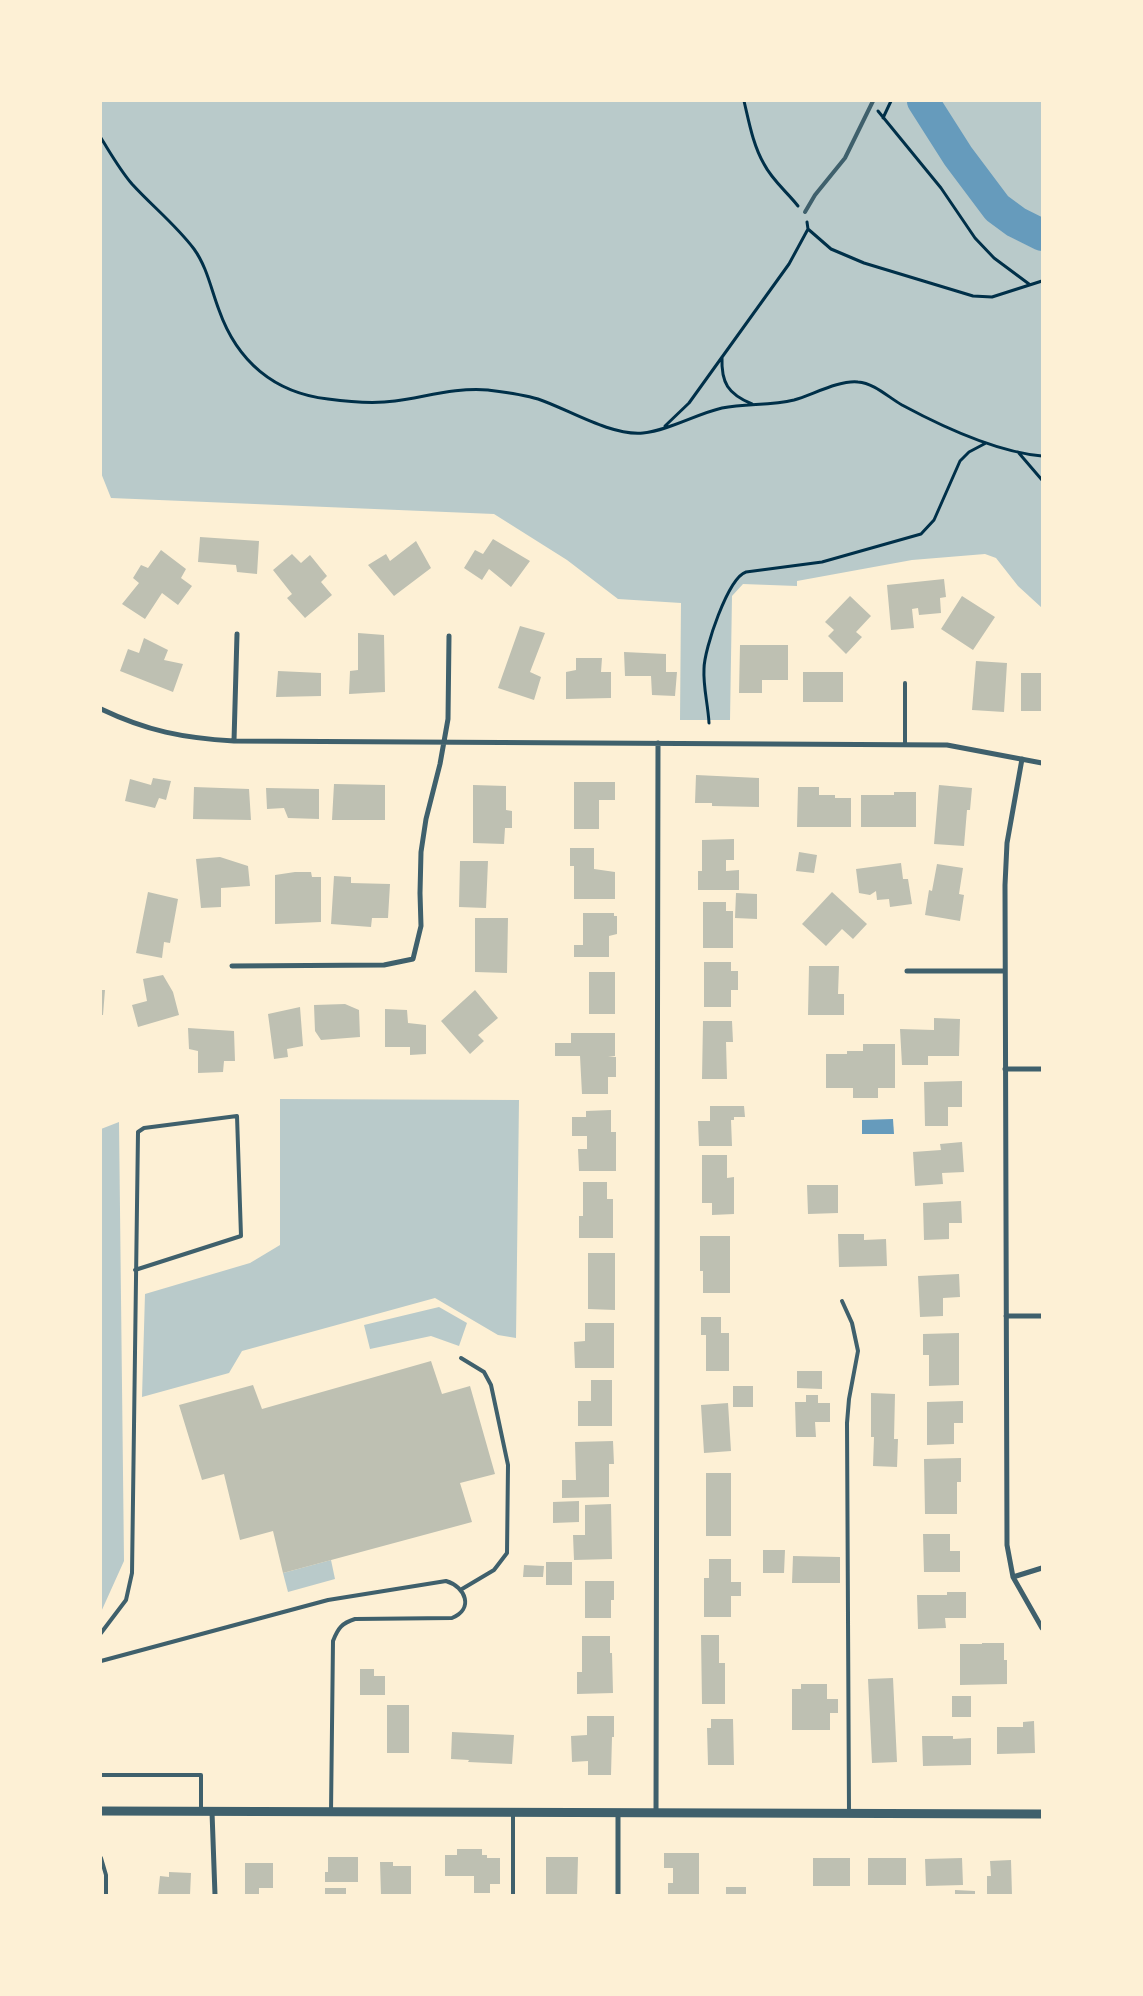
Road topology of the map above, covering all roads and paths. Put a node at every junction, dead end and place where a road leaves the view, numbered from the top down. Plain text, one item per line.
1 (744, 101) edge
2 (891, 101) edge
3 (873, 103) edge
4 (883, 118) junction
5 (101, 138) edge
6 (805, 212) junction
7 (808, 229) junction
8 (1042, 281) edge
9 (1030, 284) junction
10 (722, 356) junction
11 (754, 405) junction
12 (663, 428) junction
13 (987, 443) junction
14 (1018, 452) junction
15 (1042, 456) edge
16 (1042, 480) edge
17 (236, 634) dead end
18 (449, 636) dead end
19 (905, 683) dead end
20 (101, 709) edge
21 (709, 722) dead end
22 (234, 741) junction
23 (443, 742) junction
24 (658, 743) junction
25 (905, 744) junction
26 (1022, 759) junction
27 (1042, 763) edge
28 (232, 966) dead end
29 (907, 971) dead end
30 (1005, 971) junction
31 (1005, 1069) junction
32 (1042, 1069) edge
33 (135, 1270) junction
34 (842, 1301) dead end
35 (1006, 1316) junction
36 (1042, 1316) edge
37 (461, 1358) dead end
38 (1042, 1568) edge
39 (1013, 1577) junction
40 (462, 1590) junction
41 (1042, 1628) edge
42 (101, 1633) edge
43 (101, 1660) edge
44 (101, 1775) edge
45 (101, 1811) edge
46 (201, 1812) junction
47 (212, 1812) junction
48 (330, 1812) junction
49 (514, 1812) junction
50 (618, 1812) junction
51 (656, 1812) junction
52 (849, 1813) junction
53 (1042, 1814) edge
54 (101, 1858) edge
55 (106, 1895) edge
56 (216, 1895) edge
57 (513, 1895) edge
58 (618, 1895) edge

1 - 6 path
2 - 4 path
3 - 4 path
3 - 6 lane
4 - 9 path
5 - 12 path
6 - 7 path
7 - 9 path
7 - 10 path
8 - 9 path
10 - 11 path
10 - 12 path
11 - 12 path
11 - 13 path
13 - 14 path
13 - 21 path
14 - 15 path
14 - 16 path
17 - 22 street
18 - 23 street
19 - 25 lane
20 - 22 street
22 - 23 street
23 - 24 street
23 - 28 street
24 - 25 street
24 - 51 street
25 - 26 street
26 - 27 street
26 - 30 street
29 - 30 street
30 - 31 street
31 - 32 street
31 - 35 street
33 - 33 lane
33 - 42 lane
34 - 52 lane
35 - 36 street
35 - 39 street
37 - 40 lane
38 - 39 street
39 - 41 street
40 - 43 lane
40 - 48 lane
44 - 46 lane
45 - 46 street
46 - 47 street
47 - 48 street
47 - 56 street
48 - 49 street
49 - 50 street
49 - 57 lane
50 - 51 street
50 - 58 street
51 - 52 street
52 - 53 street
54 - 55 lane

